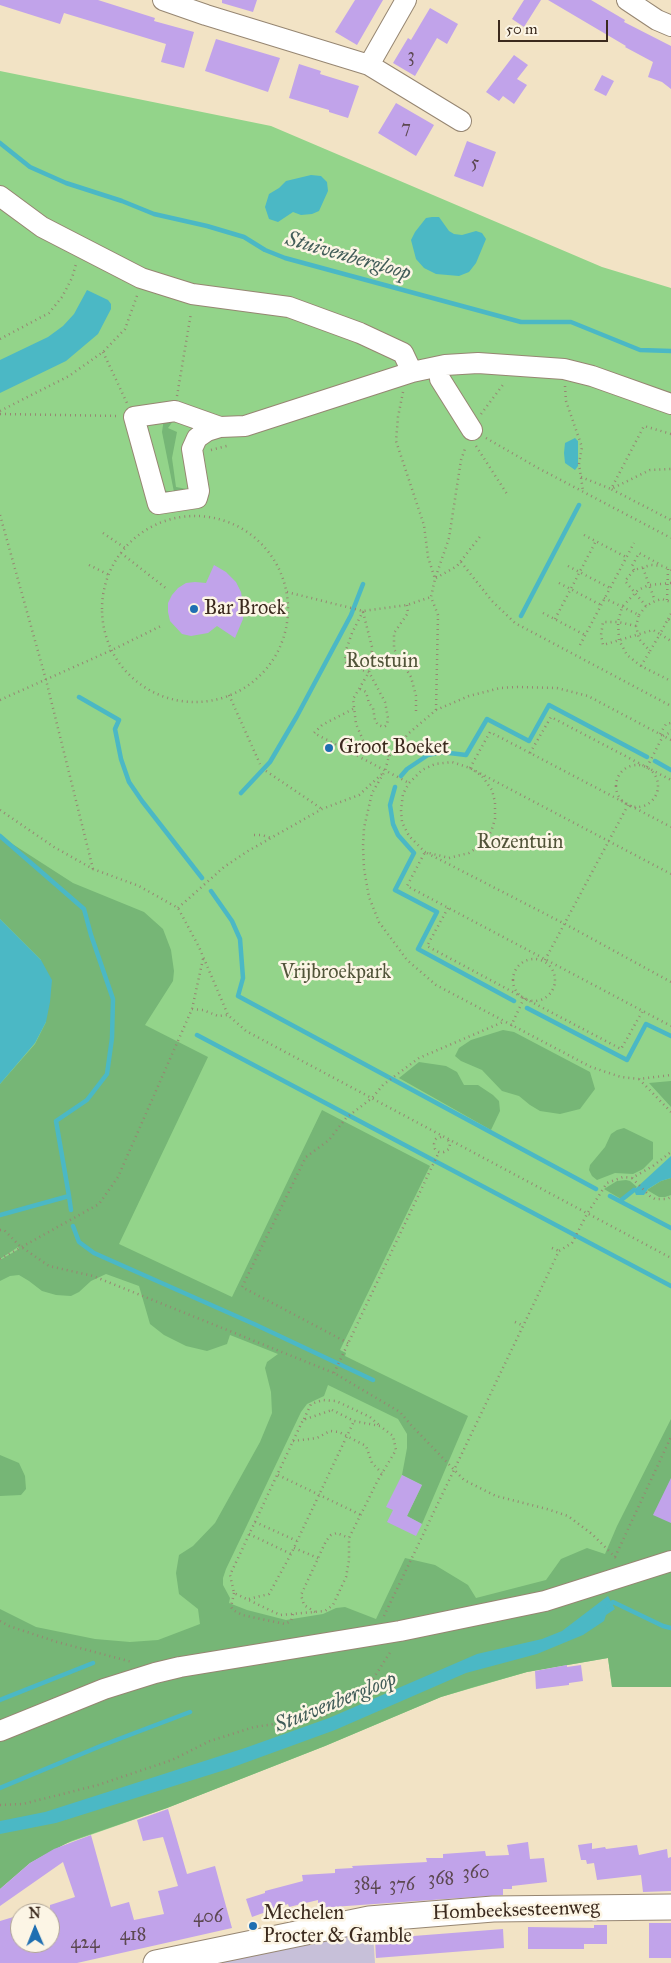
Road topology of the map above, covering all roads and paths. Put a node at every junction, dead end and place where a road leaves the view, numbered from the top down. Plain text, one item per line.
1 (163, 0) edge
2 (406, 0) edge
3 (627, 0) edge
4 (208, 7) edge
5 (671, 26) edge
6 (369, 65) junction
7 (461, 121) dead end
8 (0, 196) edge
9 (83, 249) junction
10 (141, 278) junction
11 (191, 314) dead end
12 (0, 339) edge
13 (103, 352) junction
14 (405, 375) junction
15 (509, 377) dead end
16 (440, 378) dead end
17 (565, 385) dead end
18 (671, 404) edge
19 (174, 411) junction
20 (0, 412) edge
21 (134, 417) junction
22 (220, 427) junction
23 (471, 433) junction
24 (671, 434) edge
25 (671, 469) edge
26 (581, 477) junction
27 (611, 489) junction
28 (583, 491) junction
29 (507, 494) dead end
30 (0, 515) edge
31 (671, 520) edge
32 (103, 534) dead end
33 (482, 534) dead end
34 (584, 535) dead end
35 (671, 538) edge
36 (596, 542) junction
37 (634, 542) dead end
38 (125, 548) junction
39 (121, 553) junction
40 (626, 557) junction
41 (460, 562) junction
42 (89, 566) dead end
43 (568, 566) dead end
44 (662, 566) junction
45 (643, 568) junction
46 (634, 570) junction
47 (669, 570) edge
48 (580, 572) junction
49 (109, 575) junction
50 (435, 579) junction
51 (559, 583) dead end
52 (669, 583) edge
53 (649, 585) junction
54 (610, 588) junction
55 (167, 589) dead end
56 (571, 589) junction
57 (288, 592) junction
58 (634, 593) junction
59 (431, 597) junction
60 (604, 598) junction
61 (667, 600) junction
62 (655, 601) junction
63 (671, 602) edge
64 (408, 605) junction
65 (601, 605) junction
66 (646, 606) junction
67 (622, 607) junction
68 (361, 610) junction
69 (543, 613) dead end
70 (671, 614) edge
71 (639, 615) junction
72 (555, 619) junction
73 (669, 620) edge
74 (618, 622) junction
75 (163, 625) dead end
76 (636, 626) junction
77 (660, 634) junction
78 (585, 635) junction
79 (638, 635) junction
80 (619, 640) junction
81 (671, 641) edge
82 (580, 645) dead end
83 (112, 650) junction
84 (650, 652) junction
85 (641, 666) junction
86 (369, 672) junction
87 (46, 680) junction
88 (671, 681) edge
89 (361, 688) junction
90 (229, 696) junction
91 (0, 700) edge
92 (671, 706) edge
93 (353, 710) junction
94 (436, 710) junction
95 (416, 713) dead end
96 (671, 723) edge
97 (671, 730) edge
98 (662, 735) junction
99 (671, 740) edge
100 (530, 753) junction
101 (389, 756) junction
102 (260, 764) dead end
103 (647, 767) junction
104 (470, 768) junction
105 (266, 771) dead end
106 (385, 771) junction
107 (671, 780) edge
108 (409, 783) junction
109 (628, 805) junction
110 (322, 809) junction
111 (0, 810) edge
112 (671, 827) edge
113 (254, 835) dead end
114 (271, 838) junction
115 (608, 841) junction
116 (426, 852) junction
117 (92, 869) junction
118 (671, 874) edge
119 (178, 908) junction
120 (448, 908) junction
121 (565, 924) junction
122 (203, 958) junction
123 (544, 960) junction
124 (671, 982) edge
125 (524, 998) junction
126 (192, 1009) junction
127 (642, 1012) junction
128 (228, 1015) junction
129 (503, 1022) junction
130 (510, 1026) junction
131 (671, 1026) edge
132 (671, 1074) edge
133 (639, 1079) junction
134 (372, 1098) junction
135 (671, 1112) edge
136 (443, 1136) junction
137 (448, 1139) junction
138 (439, 1152) junction
139 (671, 1152) edge
140 (632, 1178) junction
141 (671, 1197) edge
142 (587, 1214) junction
143 (0, 1230) edge
144 (20, 1246) junction
145 (552, 1248) dead end
146 (560, 1251) junction
147 (671, 1258) edge
148 (0, 1259) edge
149 (515, 1322) dead end
150 (524, 1326) junction
151 (348, 1342) junction
152 (334, 1373) junction
153 (303, 1420) junction
154 (354, 1421) junction
155 (380, 1426) junction
156 (347, 1436) junction
157 (671, 1437) edge
158 (293, 1441) junction
159 (454, 1471) junction
160 (382, 1473) junction
161 (278, 1475) junction
162 (319, 1494) junction
163 (361, 1515) junction
164 (256, 1522) junction
165 (249, 1534) junction
166 (349, 1538) junction
167 (297, 1541) junction
168 (294, 1548) junction
169 (291, 1554) junction
170 (615, 1557) junction
171 (318, 1558) junction
172 (671, 1561) edge
173 (630, 1574) junction
174 (234, 1593) junction
175 (248, 1599) junction
176 (315, 1612) junction
177 (293, 1614) junction
178 (0, 1621) edge
179 (382, 1621) dead end
180 (395, 1643) dead end
181 (138, 1664) dead end
182 (0, 1731) edge
183 (0, 1805) edge
184 (671, 1907) edge
185 (156, 1963) edge

1 - 4 street
2 - 6 street
3 - 5 street
4 - 6 street
6 - 7 street
8 - 9 street
9 - 10 street
9 - 12 path
10 - 13 path
10 - 14 street
11 - 19 path
13 - 20 path
13 - 21 path
14 - 18 street
14 - 22 street
14 - 50 path
15 - 23 path
16 - 23 street
17 - 26 path
19 - 21 street
19 - 22 street
20 - 21 path
21 - 22 street
23 - 28 path
23 - 29 path
23 - 50 path
24 - 27 path
25 - 27 path
26 - 27 path
26 - 28 path
27 - 31 path
28 - 35 path
30 - 87 path
32 - 38 path
33 - 41 path
34 - 36 path
36 - 40 path
36 - 48 path
37 - 40 path
38 - 39 path
38 - 57 path
39 - 49 path
39 - 55 path
40 - 54 path
41 - 50 path
41 - 92 path
42 - 49 path
43 - 48 path
44 - 45 path
44 - 46 path
44 - 47 path
45 - 46 path
45 - 53 path
46 - 58 path
47 - 52 path
48 - 54 path
48 - 56 path
49 - 83 path
50 - 59 path
51 - 56 path
52 - 53 path
52 - 61 path
53 - 58 path
53 - 62 path
54 - 60 path
56 - 65 path
56 - 72 path
57 - 68 path
57 - 90 path
58 - 66 path
58 - 67 path
59 - 64 path
59 - 94 path
60 - 65 path
60 - 67 path
61 - 62 path
61 - 63 path
62 - 66 path
64 - 68 path
64 - 95 path
65 - 78 path
66 - 71 path
67 - 71 path
67 - 74 path
68 - 86 path
68 - 86 path
69 - 72 path
70 - 73 path
71 - 76 path
72 - 78 path
73 - 77 path
74 - 76 path
74 - 80 path
74 - 80 path
75 - 83 path
76 - 79 path
77 - 79 path
77 - 81 path
77 - 84 path
78 - 82 path
79 - 80 path
79 - 84 path
80 - 85 path
83 - 87 path
83 - 90 path
84 - 85 path
85 - 88 path
86 - 89 path
86 - 89 path
87 - 91 path
87 - 117 path
89 - 93 path
90 - 102 path
93 - 101 path
93 - 106 path
94 - 98 path
94 - 101 path
96 - 98 path
97 - 98 path
98 - 99 path
98 - 103 path
100 - 103 path
100 - 104 path
100 - 109 path
101 - 106 path
103 - 107 path
103 - 109 path
103 - 109 path
104 - 108 path
104 - 115 path
104 - 116 path
105 - 110 path
106 - 108 path
106 - 110 path
106 - 129 path
108 - 116 path
109 - 112 path
109 - 115 path
110 - 114 path
111 - 117 path
113 - 114 path
114 - 119 path
115 - 118 path
115 - 121 path
116 - 120 path
116 - 121 path
117 - 119 path
119 - 122 path
120 - 123 path
120 - 125 path
121 - 123 path
121 - 124 path
122 - 126 path
122 - 128 path
123 - 125 path
123 - 125 path
123 - 127 path
125 - 127 path
125 - 130 path
126 - 128 path
126 - 144 path
127 - 131 path
128 - 134 path
129 - 130 path
129 - 134 path
130 - 133 path
132 - 133 path
133 - 135 path
134 - 136 path
134 - 151 path
136 - 137 path
136 - 138 path
137 - 138 path
137 - 142 path
138 - 151 path
139 - 140 path
140 - 141 path
140 - 142 path
142 - 146 path
142 - 147 path
143 - 144 path
144 - 148 path
144 - 152 path
145 - 146 path
146 - 150 path
149 - 150 path
150 - 159 path
151 - 152 path
152 - 159 path
153 - 154 path
153 - 155 path
153 - 158 path
154 - 155 path
154 - 156 path
155 - 160 path
156 - 158 path
156 - 160 path
156 - 162 path
157 - 170 path
158 - 161 path
159 - 170 path
159 - 179 path
160 - 163 path
161 - 162 path
161 - 164 path
162 - 163 path
162 - 167 path
163 - 166 path
164 - 165 path
164 - 167 path
165 - 169 path
165 - 174 path
166 - 171 path
166 - 176 path
167 - 168 path
168 - 169 path
168 - 171 path
169 - 175 path
170 - 173 path
171 - 176 path
172 - 173 street
173 - 182 street
174 - 175 path
174 - 177 path
175 - 177 path
176 - 177 path
178 - 181 path
180 - 183 path
184 - 185 main road, Hombeeksesteenweg

